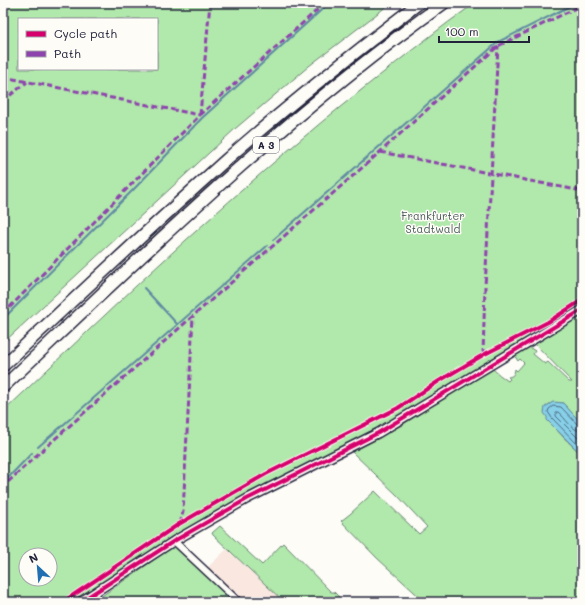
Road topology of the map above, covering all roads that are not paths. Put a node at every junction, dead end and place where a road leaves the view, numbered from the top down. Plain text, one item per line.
1 (420, 3) edge
2 (444, 3) edge
3 (582, 310) edge
4 (3, 366) edge
5 (3, 387) edge
6 (174, 541) junction
7 (80, 602) edge
8 (239, 602) edge

1 - 4 highway, A 3
2 - 5 highway, A 3
3 - 6 street
6 - 7 street
6 - 8 street

